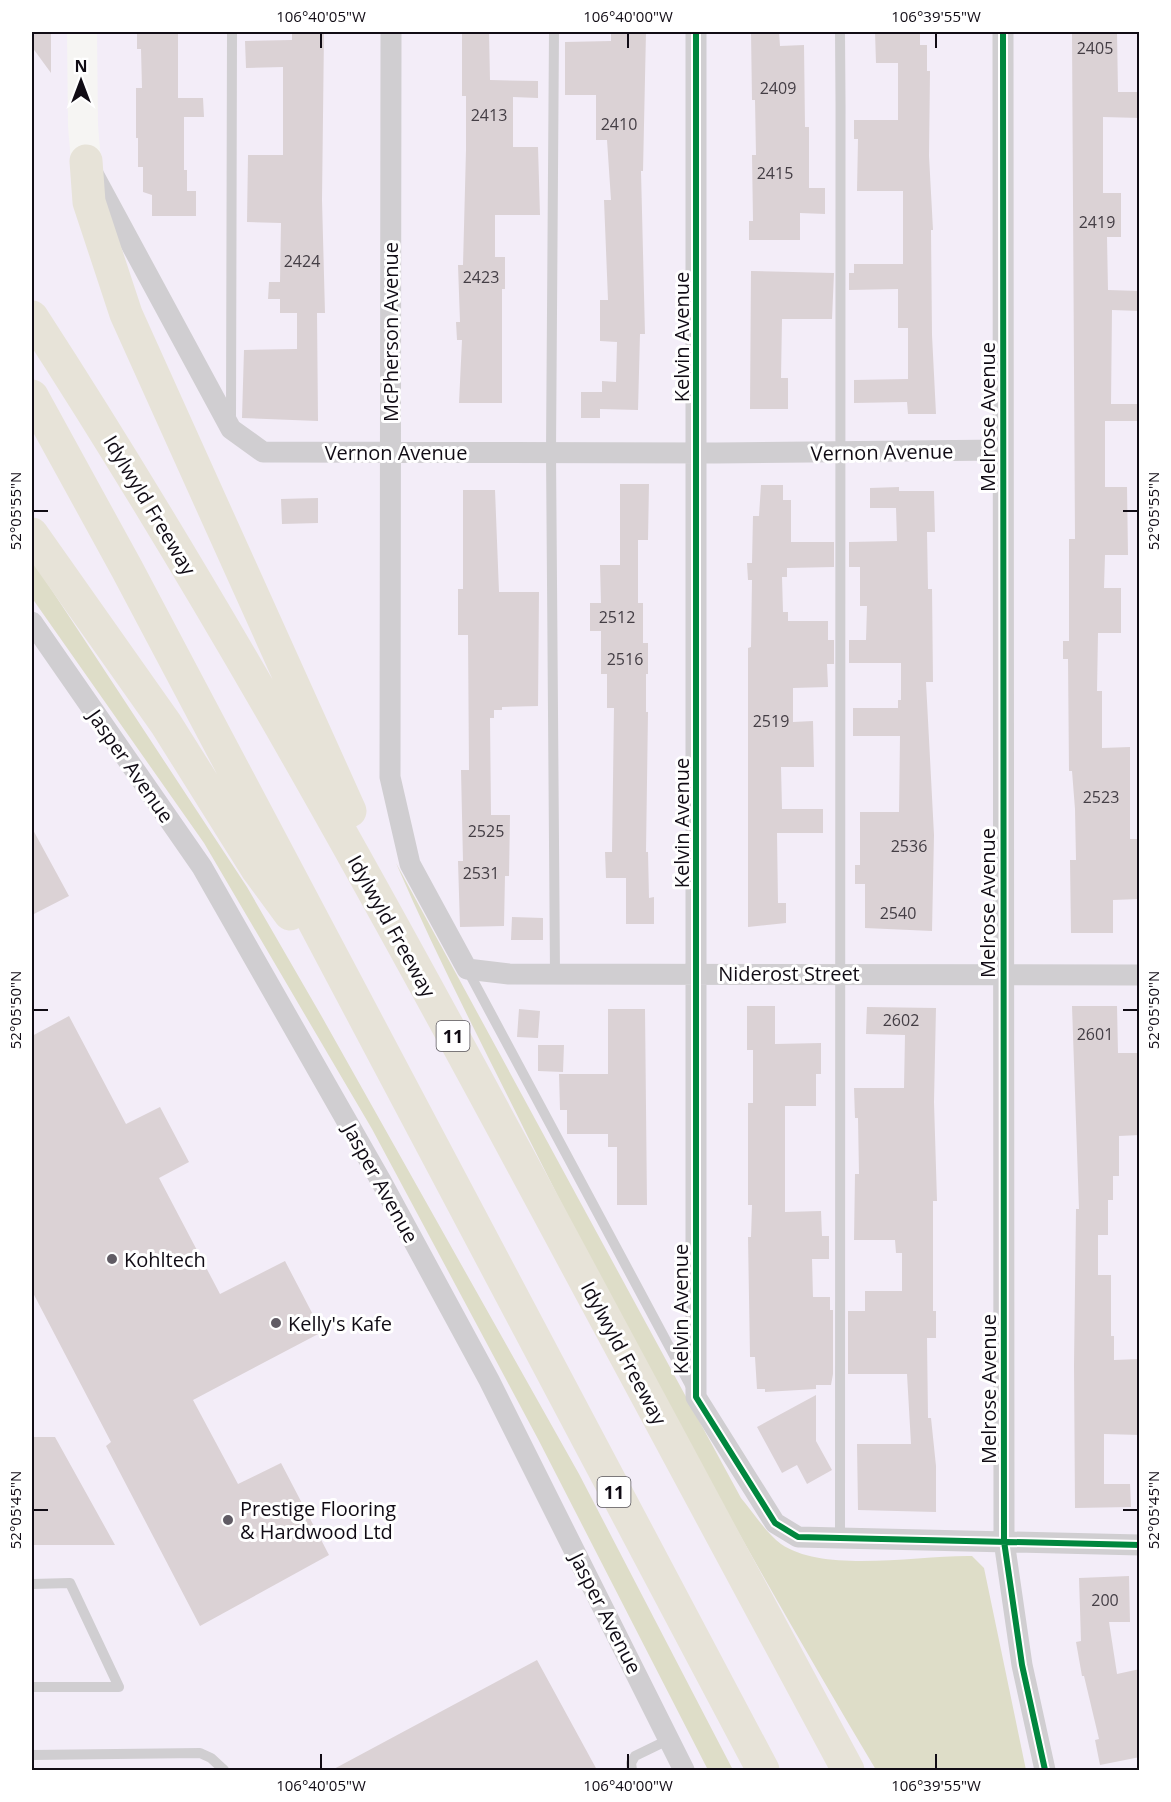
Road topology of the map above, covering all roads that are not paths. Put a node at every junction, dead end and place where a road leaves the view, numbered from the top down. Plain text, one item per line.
1 (82, 32) edge
2 (232, 32) edge
3 (391, 32) edge
4 (554, 32) edge
5 (696, 32) edge
6 (840, 32) edge
7 (1003, 32) edge
8 (86, 161) junction
9 (32, 317) edge
10 (32, 396) edge
11 (231, 429) junction
12 (1003, 450) junction
13 (390, 451) junction
14 (551, 452) junction
15 (697, 453) junction
16 (843, 453) junction
17 (32, 534) edge
18 (32, 622) edge
19 (412, 959) junction
20 (467, 969) junction
21 (555, 973) junction
22 (697, 973) junction
23 (840, 973) junction
24 (1004, 974) junction
25 (1140, 975) edge
26 (353, 999) junction
27 (696, 1397) junction
28 (840, 1539) junction
29 (1004, 1541) junction
30 (1140, 1545) edge
31 (32, 1584) edge
32 (32, 1687) edge
33 (668, 1740) junction
34 (32, 1755) edge
35 (224, 1770) edge
36 (632, 1770) edge
37 (684, 1770) edge
38 (763, 1770) edge
39 (848, 1770) edge
40 (1045, 1770) edge

1 - 8 street, Vernon Avenue
2 - 11 lane
3 - 13 street, McPherson Avenue
4 - 14 lane
5 - 15 street, Kelvin Avenue
6 - 16 lane
7 - 12 street, Melrose Avenue
8 - 11 street, Vernon Avenue
8 - 19 highway
9 - 19 highway, Idylwyld Freeway / 11
10 - 26 highway, 11
11 - 13 street, Vernon Avenue
12 - 16 street, Vernon Avenue
12 - 24 street, Melrose Avenue
13 - 14 street, Vernon Avenue
13 - 20 street, McPherson Avenue
14 - 15 street, Vernon Avenue
14 - 21 lane
15 - 16 street, Vernon Avenue
15 - 22 street, Kelvin Avenue
16 - 23 lane
17 - 26 highway
18 - 33 street, Jasper Avenue
19 - 39 highway, Idylwyld Freeway / 11
20 - 21 street, Niderost Street
20 - 27 lane
21 - 22 street, Niderost Street
22 - 23 street, Niderost Street
22 - 27 street, Kelvin Avenue
23 - 24 street, Niderost Street
23 - 28 lane
24 - 25 street, Niderost Street
24 - 29 street, Melrose Avenue
26 - 38 highway, 11
27 - 28 street, Kelvin Avenue
28 - 29 street, Kelvin Avenue
29 - 30 street, Kelvin Avenue
29 - 40 street, Melrose Avenue
31 - 32 lane
33 - 36 lane
33 - 37 street, Jasper Avenue
34 - 35 lane

